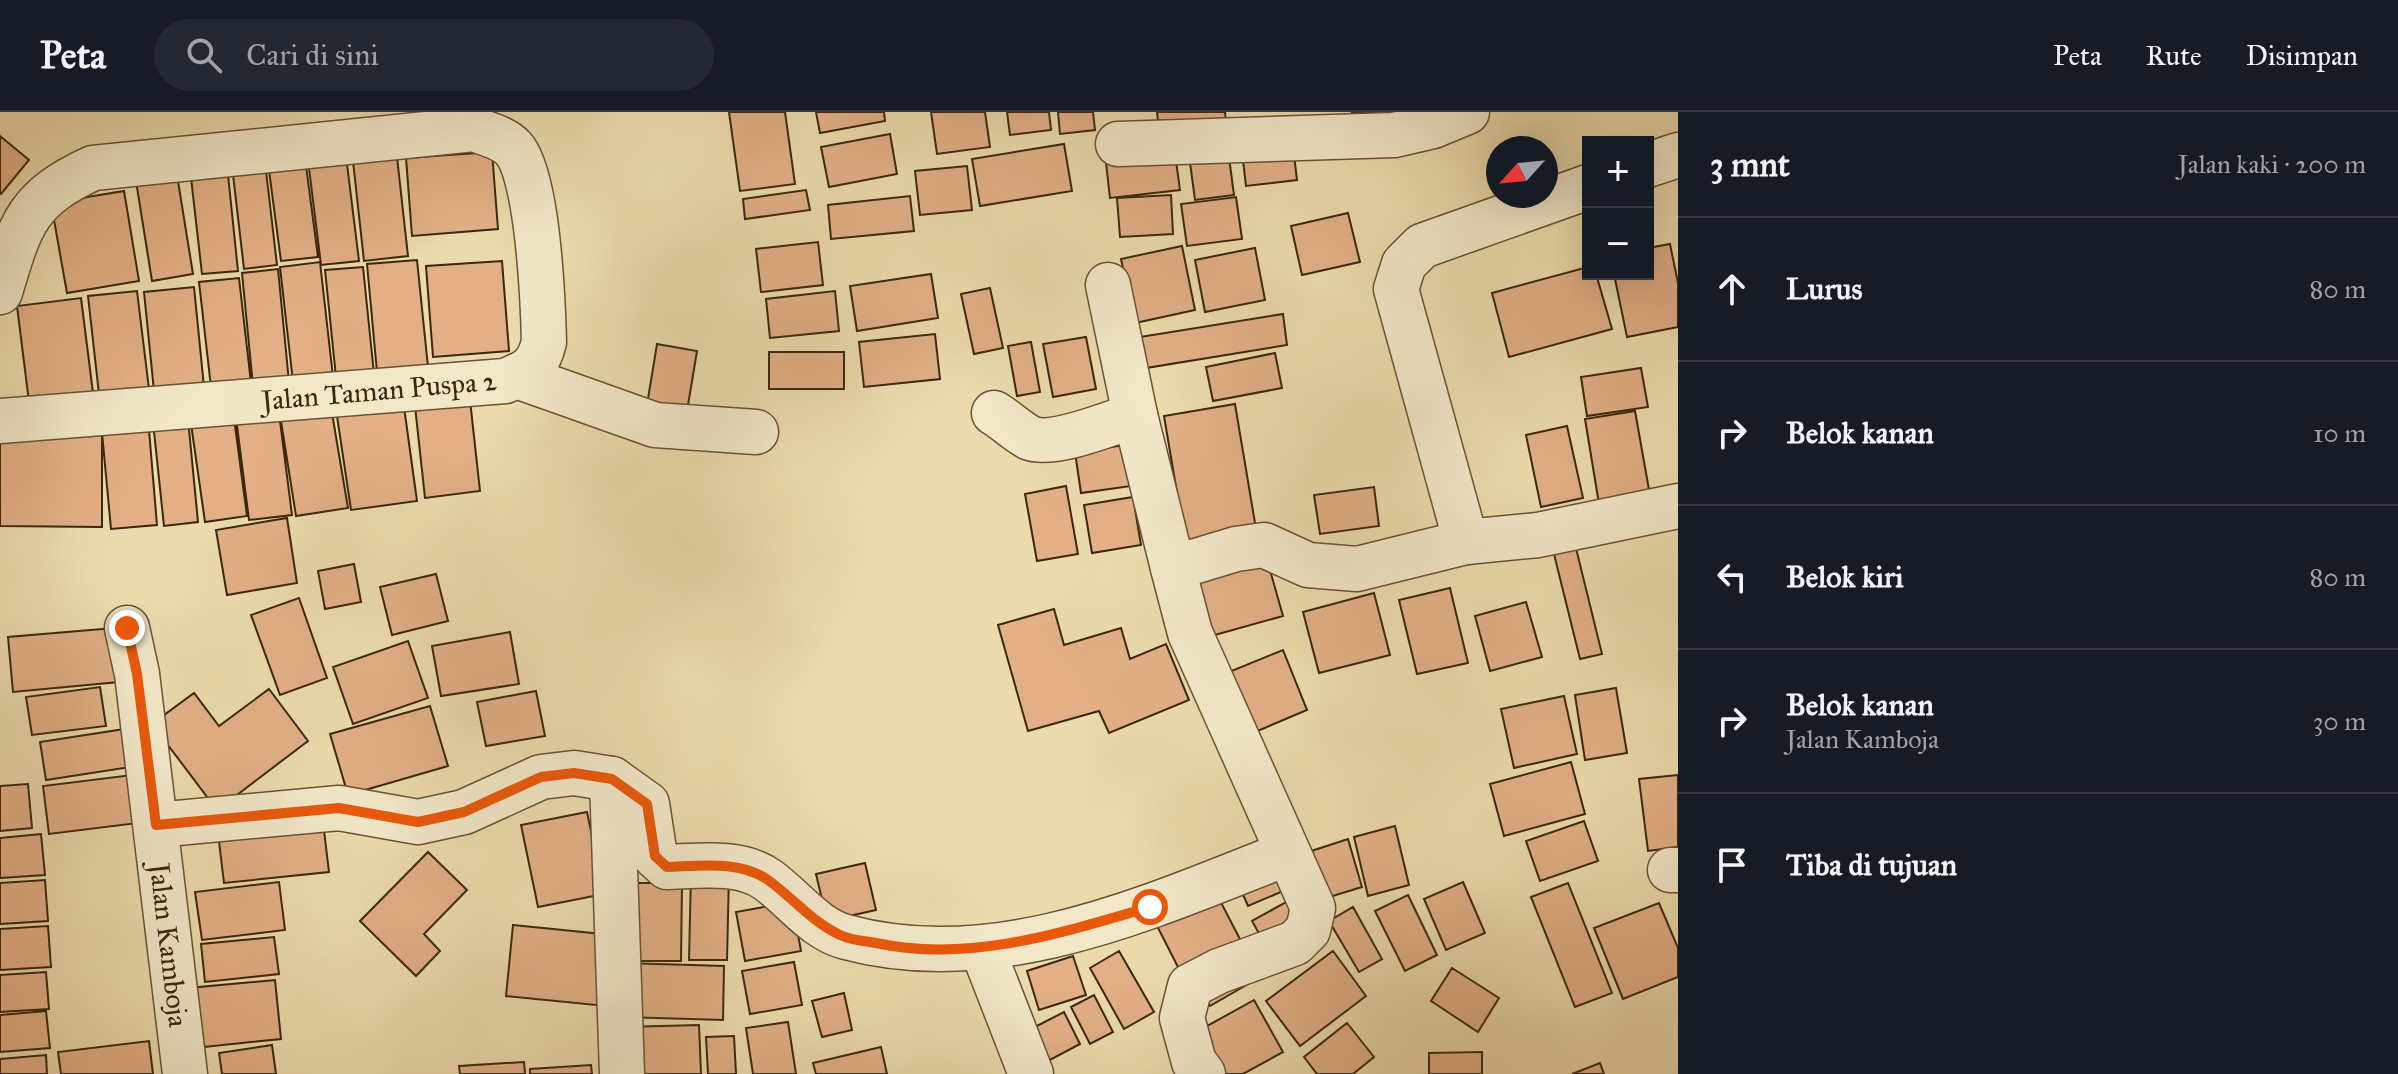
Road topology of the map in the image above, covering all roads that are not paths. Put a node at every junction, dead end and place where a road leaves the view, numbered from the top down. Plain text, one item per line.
1 (1467, 112) edge
2 (1118, 144) dead end
3 (1678, 155) edge
4 (1654, 163) edge
5 (1582, 189) edge
6 (1108, 285) dead end
7 (0, 292) edge
8 (517, 376) junction
9 (994, 413) dead end
10 (1135, 415) junction
11 (0, 421) edge
12 (756, 432) dead end
13 (1678, 506) edge
14 (1466, 542) junction
15 (1173, 568) junction
16 (127, 628) dead end
17 (612, 779) junction
18 (156, 825) junction
19 (1288, 853) junction
20 (982, 948) junction
21 (185, 1074) edge
22 (622, 1074) edge
23 (1031, 1074) edge
24 (1203, 1074) edge

1 - 2 street
3 - 4 street
5 - 14 street
6 - 10 street
7 - 8 street, Jalan Taman Puspa 2
8 - 11 street, Jalan Taman Puspa 2
8 - 12 street
9 - 10 street
10 - 15 street
13 - 14 street
14 - 15 street
15 - 19 street
16 - 18 street, Jalan Kamboja
17 - 18 street
17 - 20 street
17 - 22 street
18 - 21 street, Jalan Kamboja
19 - 20 street
19 - 24 street
20 - 23 street

